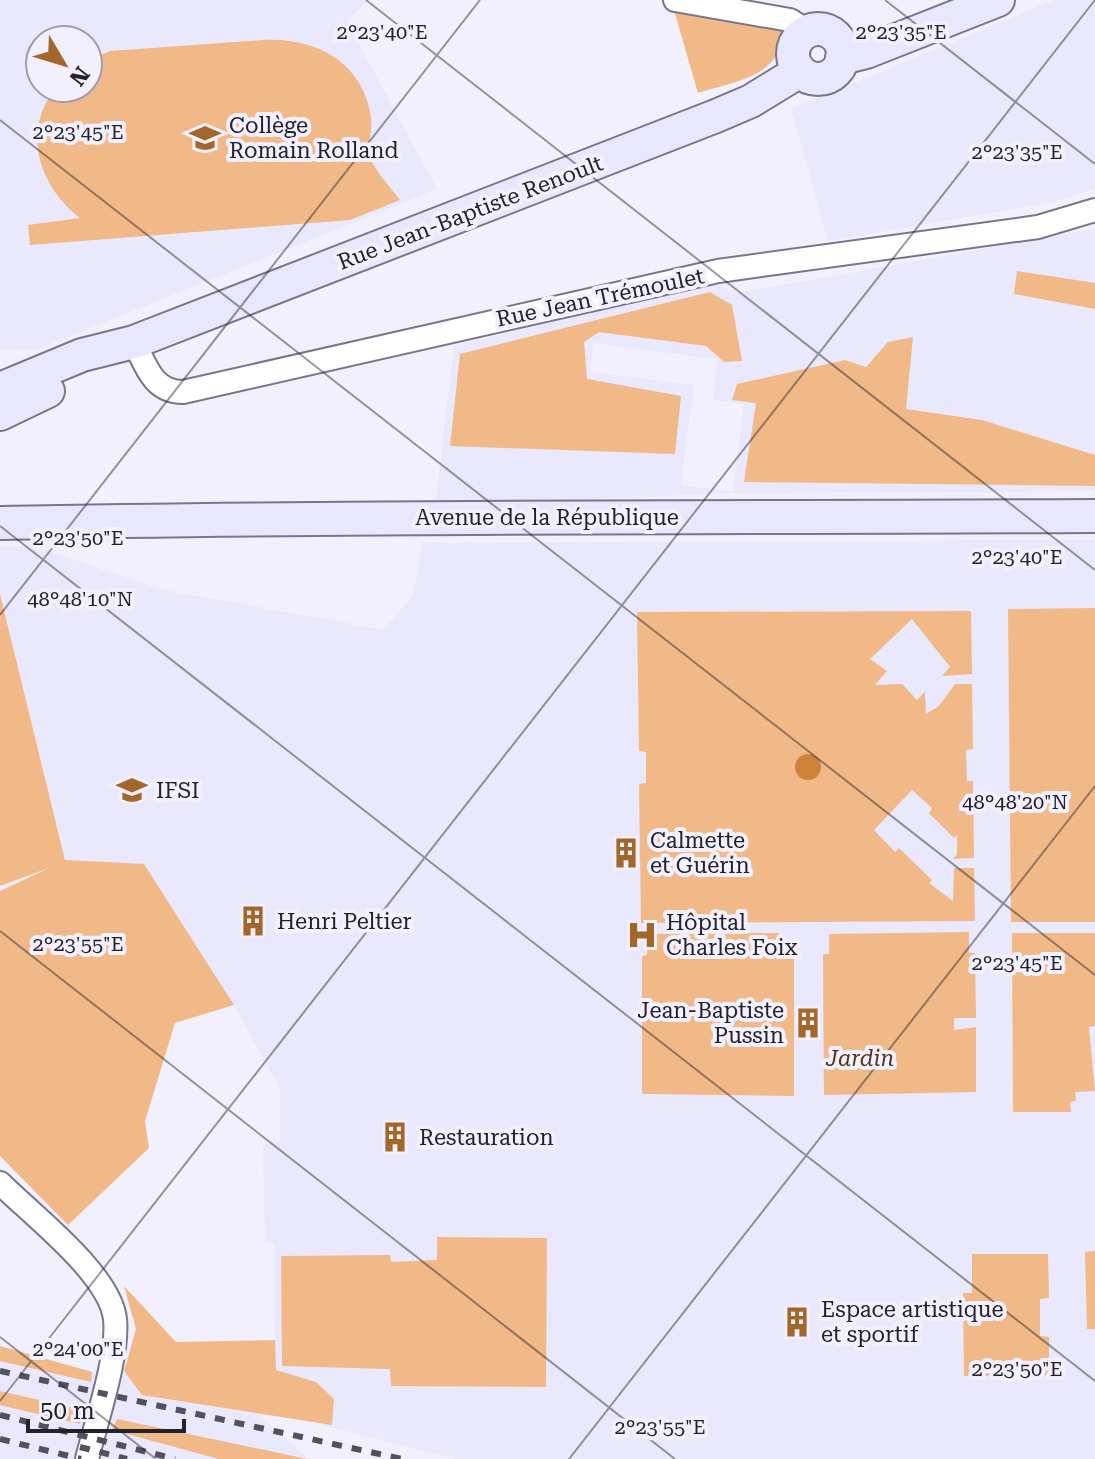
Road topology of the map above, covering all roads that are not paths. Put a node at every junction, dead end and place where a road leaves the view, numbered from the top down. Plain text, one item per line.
1 (675, 0) edge
2 (998, 0) edge
3 (807, 31) junction
4 (842, 58) junction
5 (800, 71) junction
6 (1095, 210) edge
7 (134, 342) junction
8 (0, 389) edge
9 (0, 414) edge
10 (1095, 516) edge
11 (0, 523) edge
12 (0, 1183) edge
13 (87, 1459) edge

1 - 3 street
2 - 4 main road
3 - 4 main road
3 - 5 main road
4 - 5 main road
5 - 7 main road, Rue Jean-Baptiste Renoult
6 - 7 street, Rue Jean Trémoulet
7 - 8 main road, Rue Jean-Baptiste Renoult
7 - 9 main road, Rue Jean-Baptiste Renoult
10 - 11 main road, Avenue de la République
12 - 13 street

